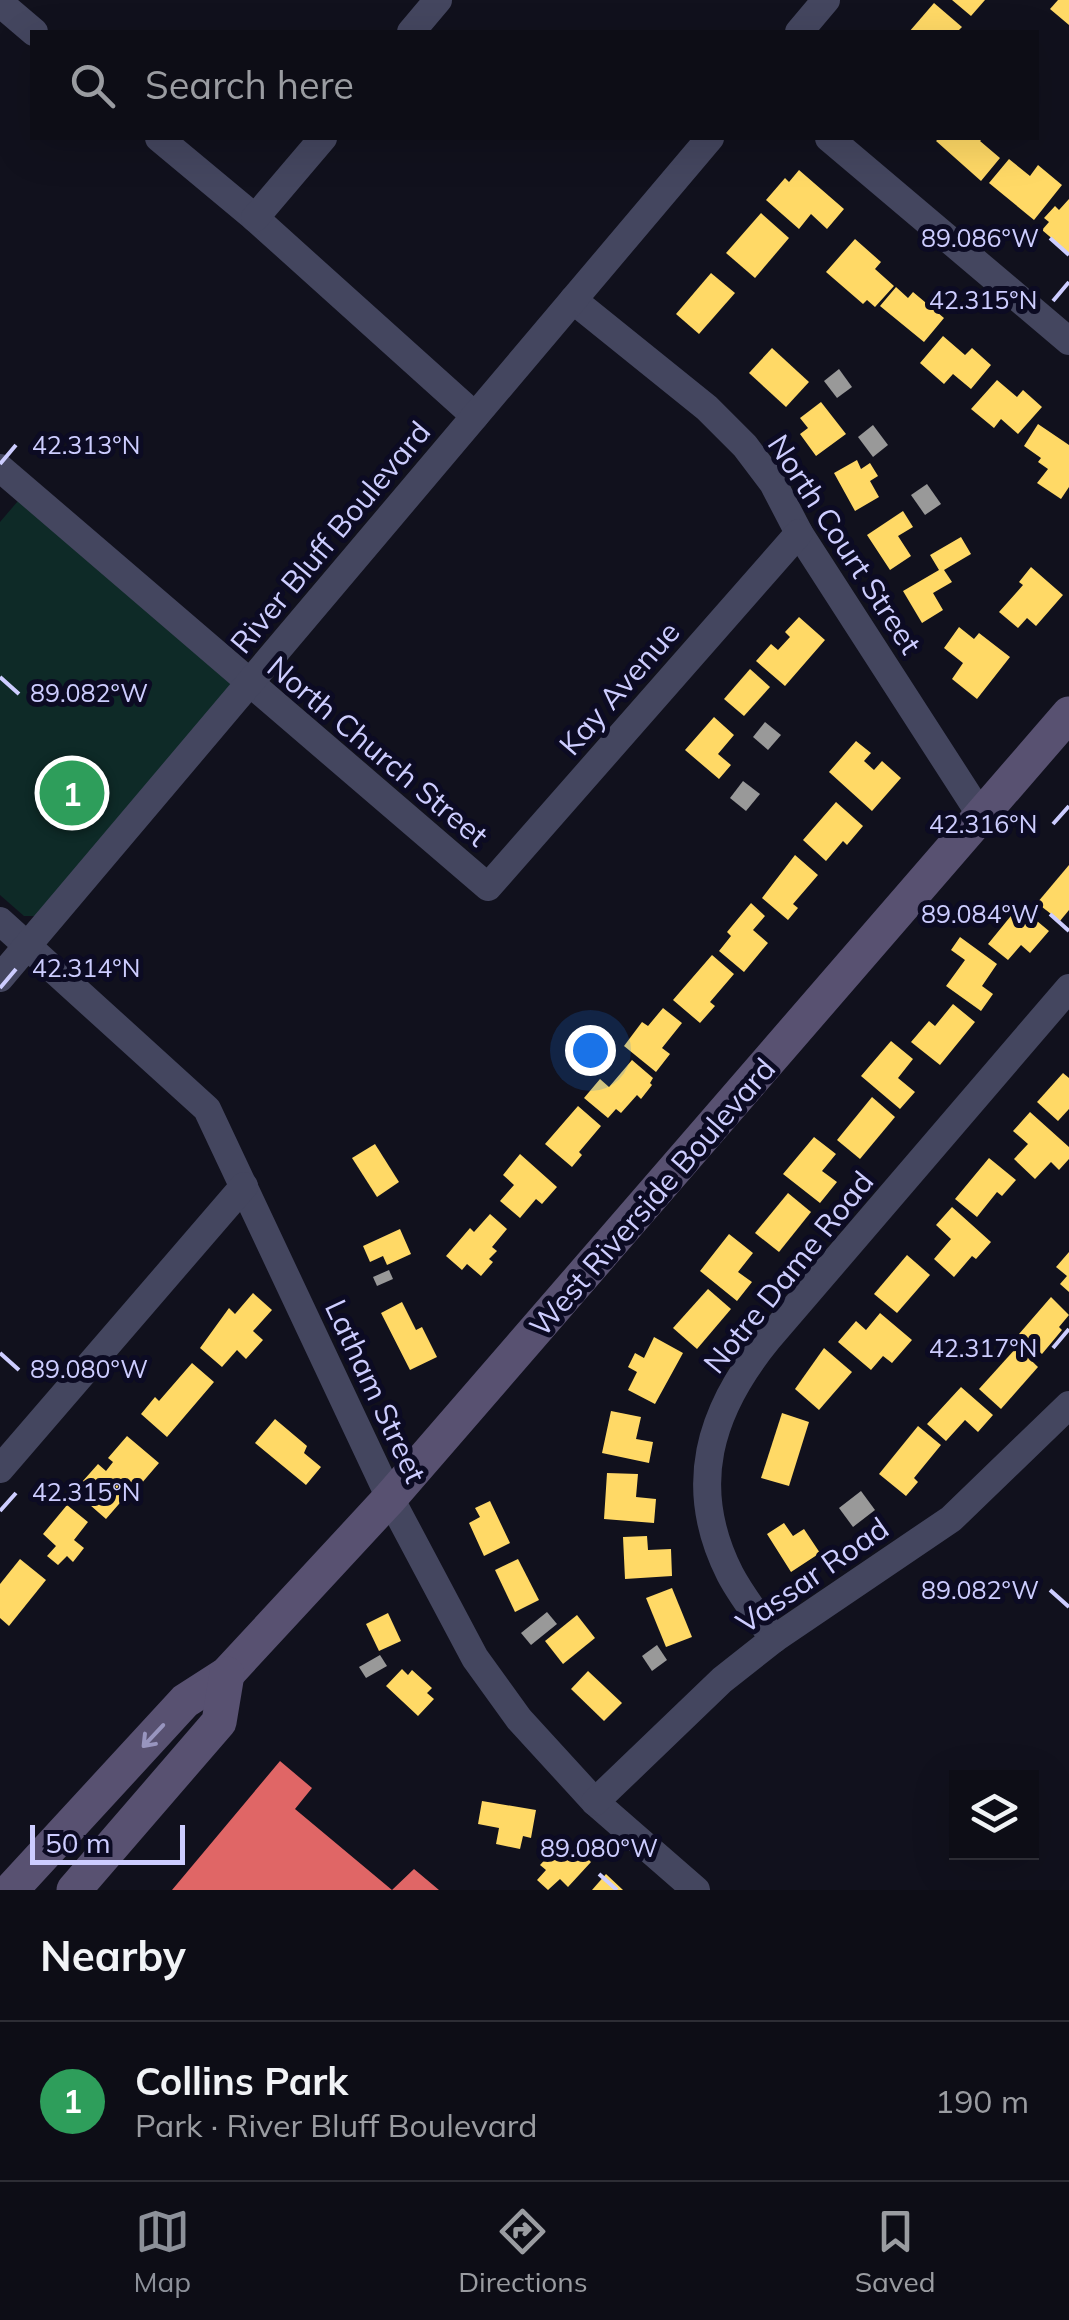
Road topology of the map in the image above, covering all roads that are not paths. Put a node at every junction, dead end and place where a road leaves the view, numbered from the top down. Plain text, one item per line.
1 (438, 0) edge
2 (826, 0) edge
3 (0, 4) edge
4 (32, 30) edge
5 (413, 30) edge
6 (800, 30) edge
7 (161, 140) edge
8 (320, 140) edge
9 (708, 140) edge
10 (831, 140) edge
11 (255, 218) junction
12 (573, 300) junction
13 (1069, 341) edge
14 (475, 416) junction
15 (0, 468) edge
16 (799, 533) junction
17 (249, 684) junction
18 (1069, 714) edge
19 (982, 817) junction
20 (488, 886) joint
21 (0, 921) edge
22 (28, 945) junction
23 (0, 978) edge
24 (1069, 988) edge
25 (244, 1186) junction
26 (1069, 1405) edge
27 (0, 1469) edge
28 (390, 1498) junction
29 (774, 1638) junction
30 (228, 1674) junction
31 (595, 1802) junction
32 (12, 1890) edge
33 (74, 1890) edge
34 (696, 1890) edge

1 - 5 street
2 - 6 street
3 - 4 street
7 - 11 street
8 - 11 street
9 - 12 street, River Bluff Boulevard
10 - 13 street
11 - 14 street
12 - 14 street, River Bluff Boulevard
12 - 16 street, North Court Street
14 - 17 street, River Bluff Boulevard
15 - 17 street, North Church Street
16 - 19 street, North Court Street
16 - 20 street, Kay Avenue
17 - 20 street, North Church Street
17 - 22 street, River Bluff Boulevard
18 - 19 main road, West Riverside Boulevard
19 - 28 main road, West Riverside Boulevard
21 - 22 street, Latham Street
22 - 23 street, River Bluff Boulevard
22 - 25 street, Latham Street
24 - 29 street, Notre Dame Road
25 - 27 street
25 - 28 street, Latham Street
26 - 29 street, Vassar Road
28 - 30 main road, West Riverside Boulevard
28 - 31 street, Latham Street
29 - 31 street, Vassar Road
30 -> 32 main road, West Riverside Boulevard
30 - 33 main road
31 - 34 street, Latham Street

